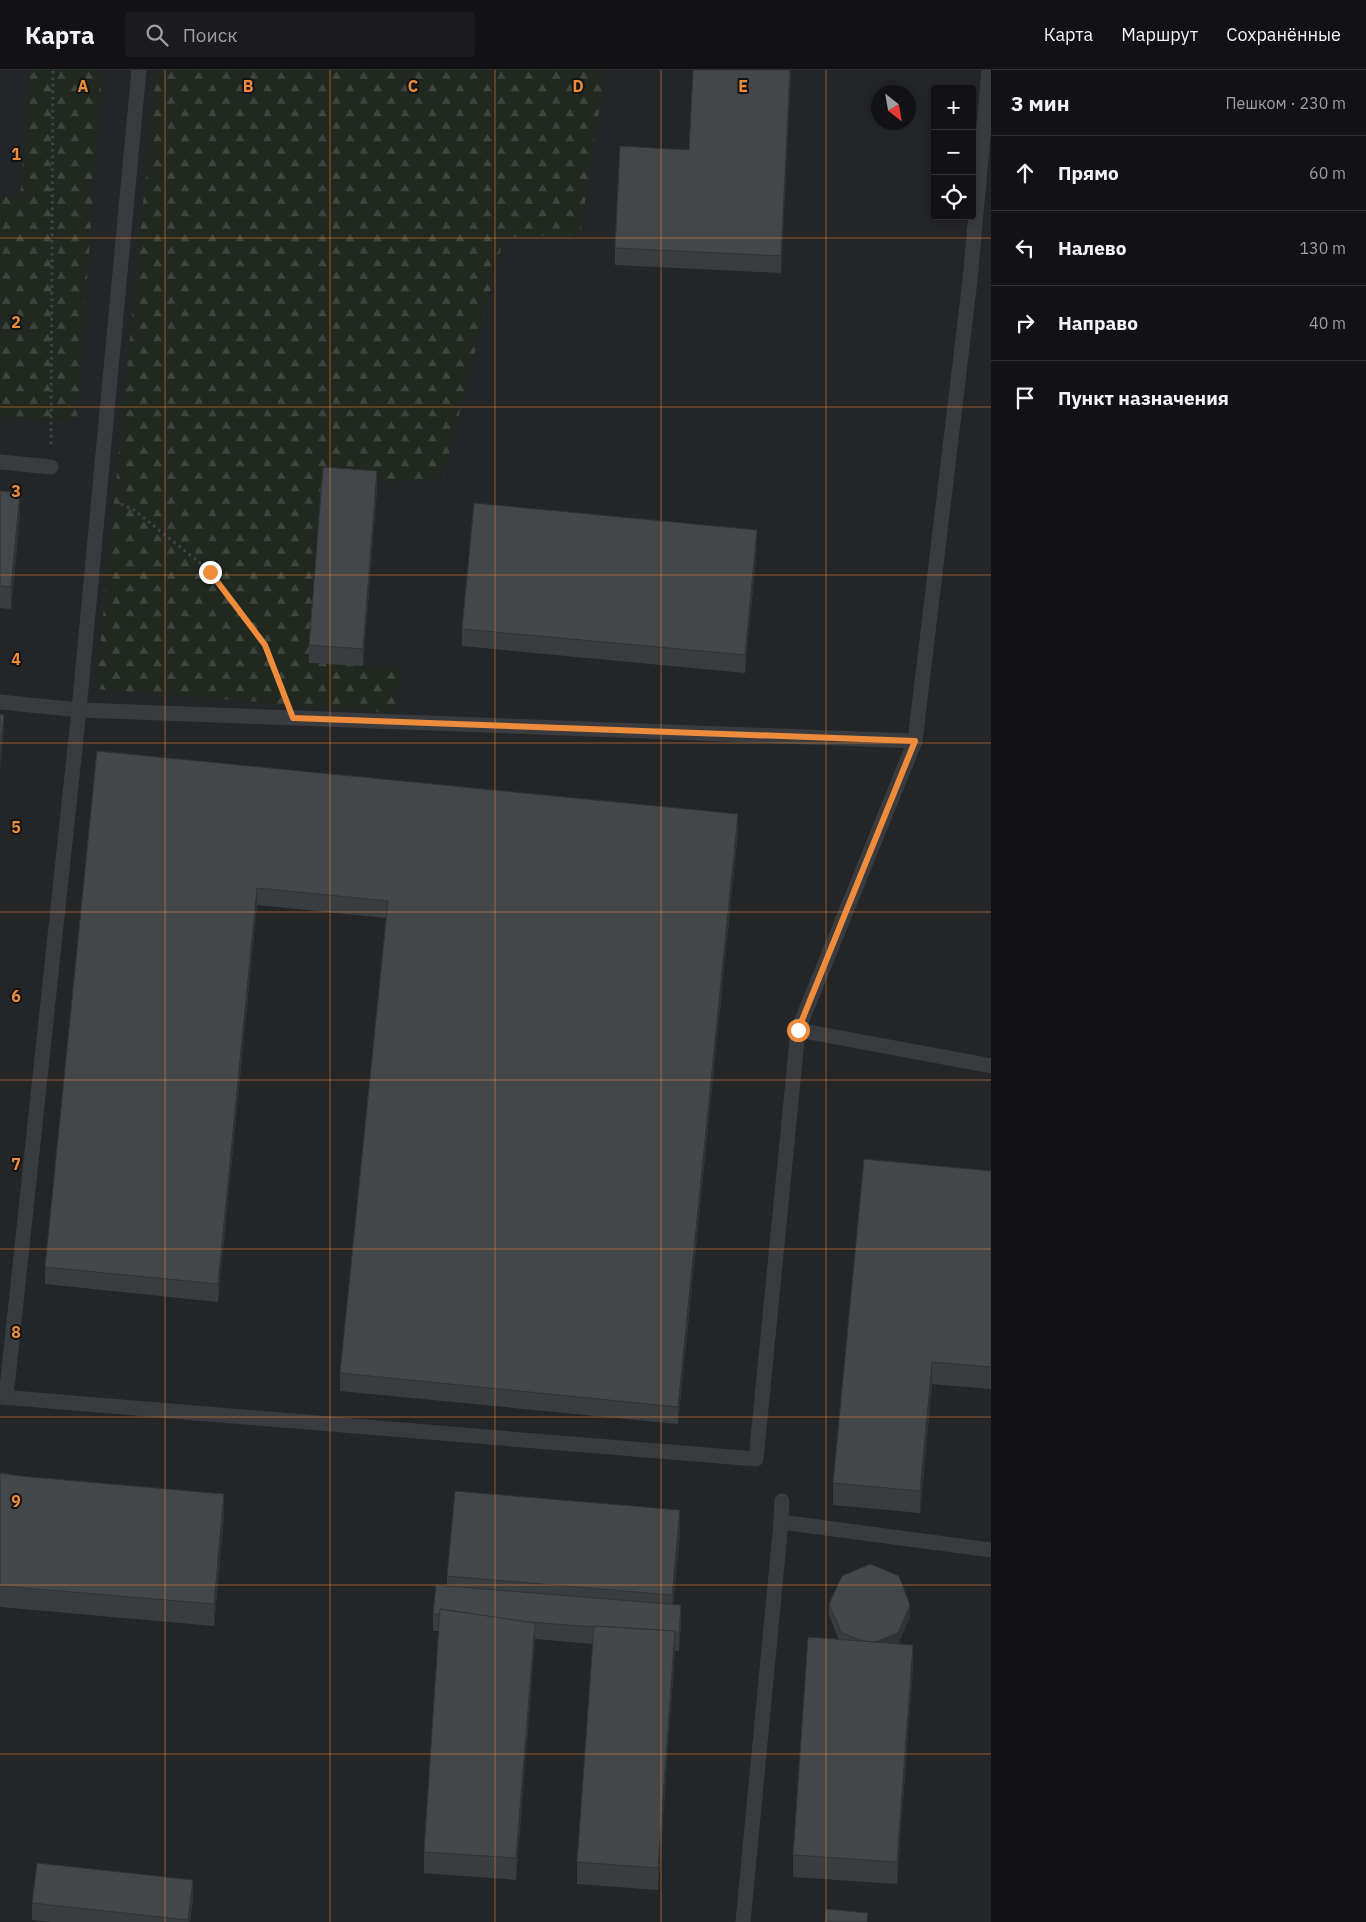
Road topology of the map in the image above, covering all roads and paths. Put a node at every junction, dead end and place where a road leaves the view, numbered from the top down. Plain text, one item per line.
1 (53, 70) edge
2 (139, 70) edge
3 (989, 70) edge
4 (0, 462) edge
5 (51, 467) joint
6 (99, 495) junction
7 (0, 702) edge
8 (79, 710) junction
9 (293, 718) junction
10 (915, 741) junction
11 (798, 1030) junction
12 (991, 1066) edge
13 (3, 1397) edge
14 (782, 1501) dead end
15 (782, 1522) junction
16 (991, 1550) edge
17 (743, 1922) edge

1 - 5 path
2 - 6 lane
3 - 10 lane
4 - 5 lane
6 - 8 lane
6 - 9 path
7 - 8 lane
8 - 9 lane
8 - 13 lane
9 - 10 lane
10 - 11 lane
11 - 12 lane
11 - 13 lane
14 - 15 lane
15 - 16 lane
15 - 17 lane

